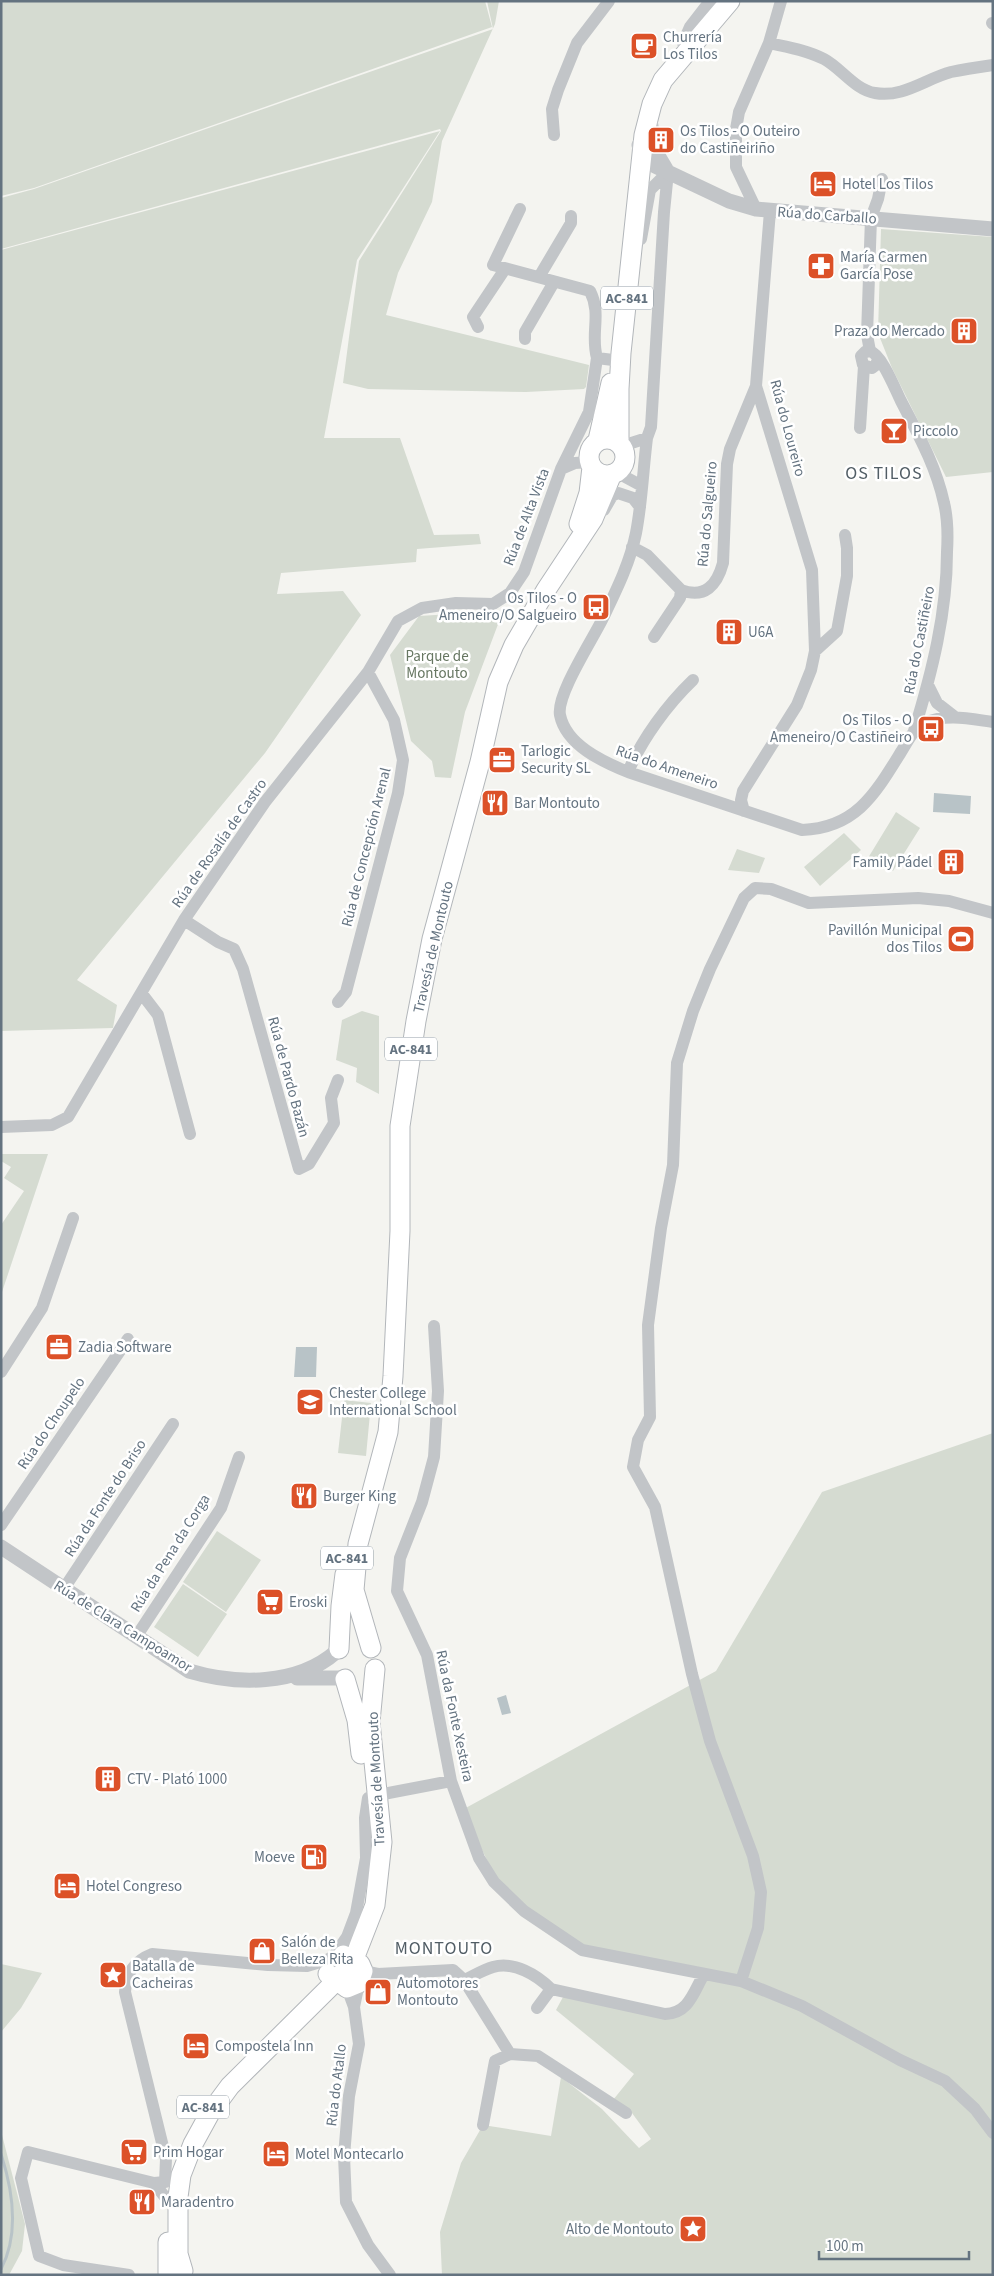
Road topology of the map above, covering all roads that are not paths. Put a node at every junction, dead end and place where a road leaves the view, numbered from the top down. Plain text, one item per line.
1 (609, 1) edge
2 (710, 1) edge
3 (718, 1) edge
4 (730, 1) edge
5 (781, 1) edge
6 (683, 43) junction
7 (769, 43) junction
8 (993, 65) edge
9 (658, 70) junction
10 (652, 104) junction
11 (554, 135) dead end
12 (642, 153) junction
13 (668, 172) junction
14 (882, 179) dead end
15 (520, 209) dead end
16 (763, 210) junction
17 (571, 216) dead end
18 (871, 218) junction
19 (993, 229) edge
20 (505, 269) junction
21 (539, 277) junction
22 (554, 282) junction
23 (625, 311) junction
24 (478, 327) dead end
25 (525, 339) dead end
26 (874, 355) junction
27 (605, 359) junction
28 (756, 386) junction
29 (585, 421) junction
30 (860, 428) dead end
31 (647, 438) junction
32 (594, 442) junction
33 (622, 447) junction
34 (570, 450) junction
35 (645, 457) junction
36 (590, 465) junction
37 (561, 469) junction
38 (614, 473) junction
39 (642, 486) junction
40 (640, 507) junction
41 (593, 519) junction
42 (845, 535) dead end
43 (632, 547) junction
44 (553, 580) junction
45 (681, 590) junction
46 (422, 608) joint
47 (654, 637) dead end
48 (816, 651) junction
49 (368, 672) junction
50 (693, 680) dead end
51 (928, 685) junction
52 (955, 717) junction
53 (993, 722) edge
54 (914, 730) junction
55 (628, 772) junction
56 (744, 811) junction
57 (993, 913) edge
58 (184, 920) junction
59 (142, 994) junction
60 (338, 1002) dead end
61 (338, 1080) dead end
62 (1, 1127) edge
63 (190, 1134) dead end
64 (73, 1218) dead end
65 (434, 1326) dead end
66 (128, 1339) dead end
67 (1, 1372) edge
68 (173, 1424) dead end
69 (239, 1457) dead end
70 (377, 1474) junction
71 (1, 1525) edge
72 (1, 1548) edge
73 (63, 1590) junction
74 (136, 1637) junction
75 (371, 1648) junction
76 (338, 1651) junction
77 (375, 1669) junction
78 (283, 1677) junction
79 (344, 1679) junction
80 (451, 1781) junction
81 (373, 1797) junction
82 (347, 1973) junction
83 (704, 1974) junction
84 (464, 1980) junction
85 (741, 1981) junction
86 (551, 1989) junction
87 (537, 2008) dead end
88 (510, 2054) junction
89 (626, 2114) dead end
90 (483, 2125) dead end
91 (993, 2133) edge
92 (154, 2183) junction
93 (165, 2197) dead end
94 (64, 2270) edge
95 (177, 2273) edge
96 (129, 2275) edge
97 (390, 2275) edge

1 - 11 street
2 - 6 street
3 - 6 main road, AC-841
4 - 10 main road, AC-841
5 - 7 street
6 - 9 main road, AC-841
7 - 8 street
7 - 16 street
9 - 12 street
9 - 27 main road, AC-841
10 - 12 main road, AC-841
10 - 13 street
12 - 13 street, Rúa do Carballo
12 - 23 main road, AC-841
13 - 16 street, Rúa do Carballo
13 - 23 street
13 - 31 street, Rúa do Ameneiro
14 - 18 street, Rúa do Castiñeiro
15 - 20 street
16 - 18 street, Rúa do Carballo
16 - 28 street, Rúa do Loureiro
17 - 21 street
18 - 19 street, Rúa do Carballo
18 - 26 street, Rúa do Castiñeiro
20 - 21 street, Rúa de Alta Vista
20 - 24 street
21 - 22 street, Rúa de Alta Vista
22 - 25 street
22 - 27 street, Rúa de Alta Vista
23 - 33 main road, AC-841
26 - 30 street
26 - 51 street, Rúa do Castiñeiro
27 - 29 street, Rúa de Alta Vista
27 - 32 main road, AC-841
28 - 45 street, Rúa do Salgueiro
28 - 48 street, Rúa do Loureiro
29 - 32 street
29 - 34 street, Rúa de Alta Vista
31 - 33 street
31 - 35 street, Rúa do Ameneiro
32 - 33 main road
32 - 34 street
32 - 36 main road, AC-841
33 - 35 street
33 - 38 main road, AC-841
34 - 37 street, Rúa de Alta Vista
35 - 39 street, Rúa do Ameneiro
36 - 37 street
36 - 38 main road
36 - 44 main road, Travesía de Montouto / AC-841
37 - 46 street, Rúa de Alta Vista
38 - 39 street
38 - 41 main road, Travesía de Montouto / AC-841
39 - 40 street, Rúa do Ameneiro
40 - 41 street
40 - 43 street, Rúa do Ameneiro
41 - 44 main road, Travesía de Montouto / AC-841
42 - 48 street
43 - 45 street
43 - 55 street, Rúa do Ameneiro
44 - 70 main road, Travesía de Montouto / AC-841
45 - 47 street
46 - 49 street, Rúa de Rosalía de Castro
48 - 56 street, Rúa do Loureiro
49 - 58 street, Rúa de Rosalía de Castro
49 - 60 street, Rúa de Concepción Arenal
50 - 55 street
51 - 52 street
51 - 54 street, Rúa do Castiñeiro
52 - 53 street
52 - 54 street
54 - 56 street, Rúa do Ameneiro
55 - 56 street, Rúa do Ameneiro
57 - 85 street
58 - 59 street, Rúa de Rosalía de Castro
58 - 61 street, Rúa de Pardo Bazán
59 - 62 street, Rúa de Rosalía de Castro
59 - 63 street
64 - 67 street
65 - 80 street, Rúa da Fonte Xesteira
66 - 71 street, Rúa do Choupelo
68 - 73 street, Rúa da Fonte do Briso
69 - 74 street, Rúa da Pena da Corga
70 - 75 main road, Travesía de Montouto / AC-841
70 - 76 main road, Travesía de Montouto / AC-841
72 - 73 street, Rúa de Clara Campoamor
73 - 74 street, Rúa de Clara Campoamor
74 - 78 street, Rúa de Clara Campoamor
75 - 76 main road
75 - 77 main road, Travesía de Montouto / AC-841
76 - 78 street
76 - 79 main road, Travesía de Montouto / AC-841
77 - 79 main road
77 - 81 main road, Travesía de Montouto / AC-841
78 - 79 street
79 - 81 main road, Travesía de Montouto / AC-841
80 - 81 street
80 - 83 street, Rúa da Fonte Xesteira
81 - 82 main road, Travesía de Montouto / AC-841
81 - 92 street
82 - 84 street
82 - 95 main road, Travesía de Montouto / AC-841
82 - 95 main road, Travesía de Montouto / AC-841
82 - 97 street, Rúa do Atallo
83 - 85 street, Rúa da Fonte Xesteira
83 - 86 street
84 - 86 street
84 - 88 street
85 - 91 street, Rúa da Fonte Xesteira
86 - 87 street
88 - 89 street
88 - 90 street
92 - 93 street
92 - 94 street
94 - 96 street

